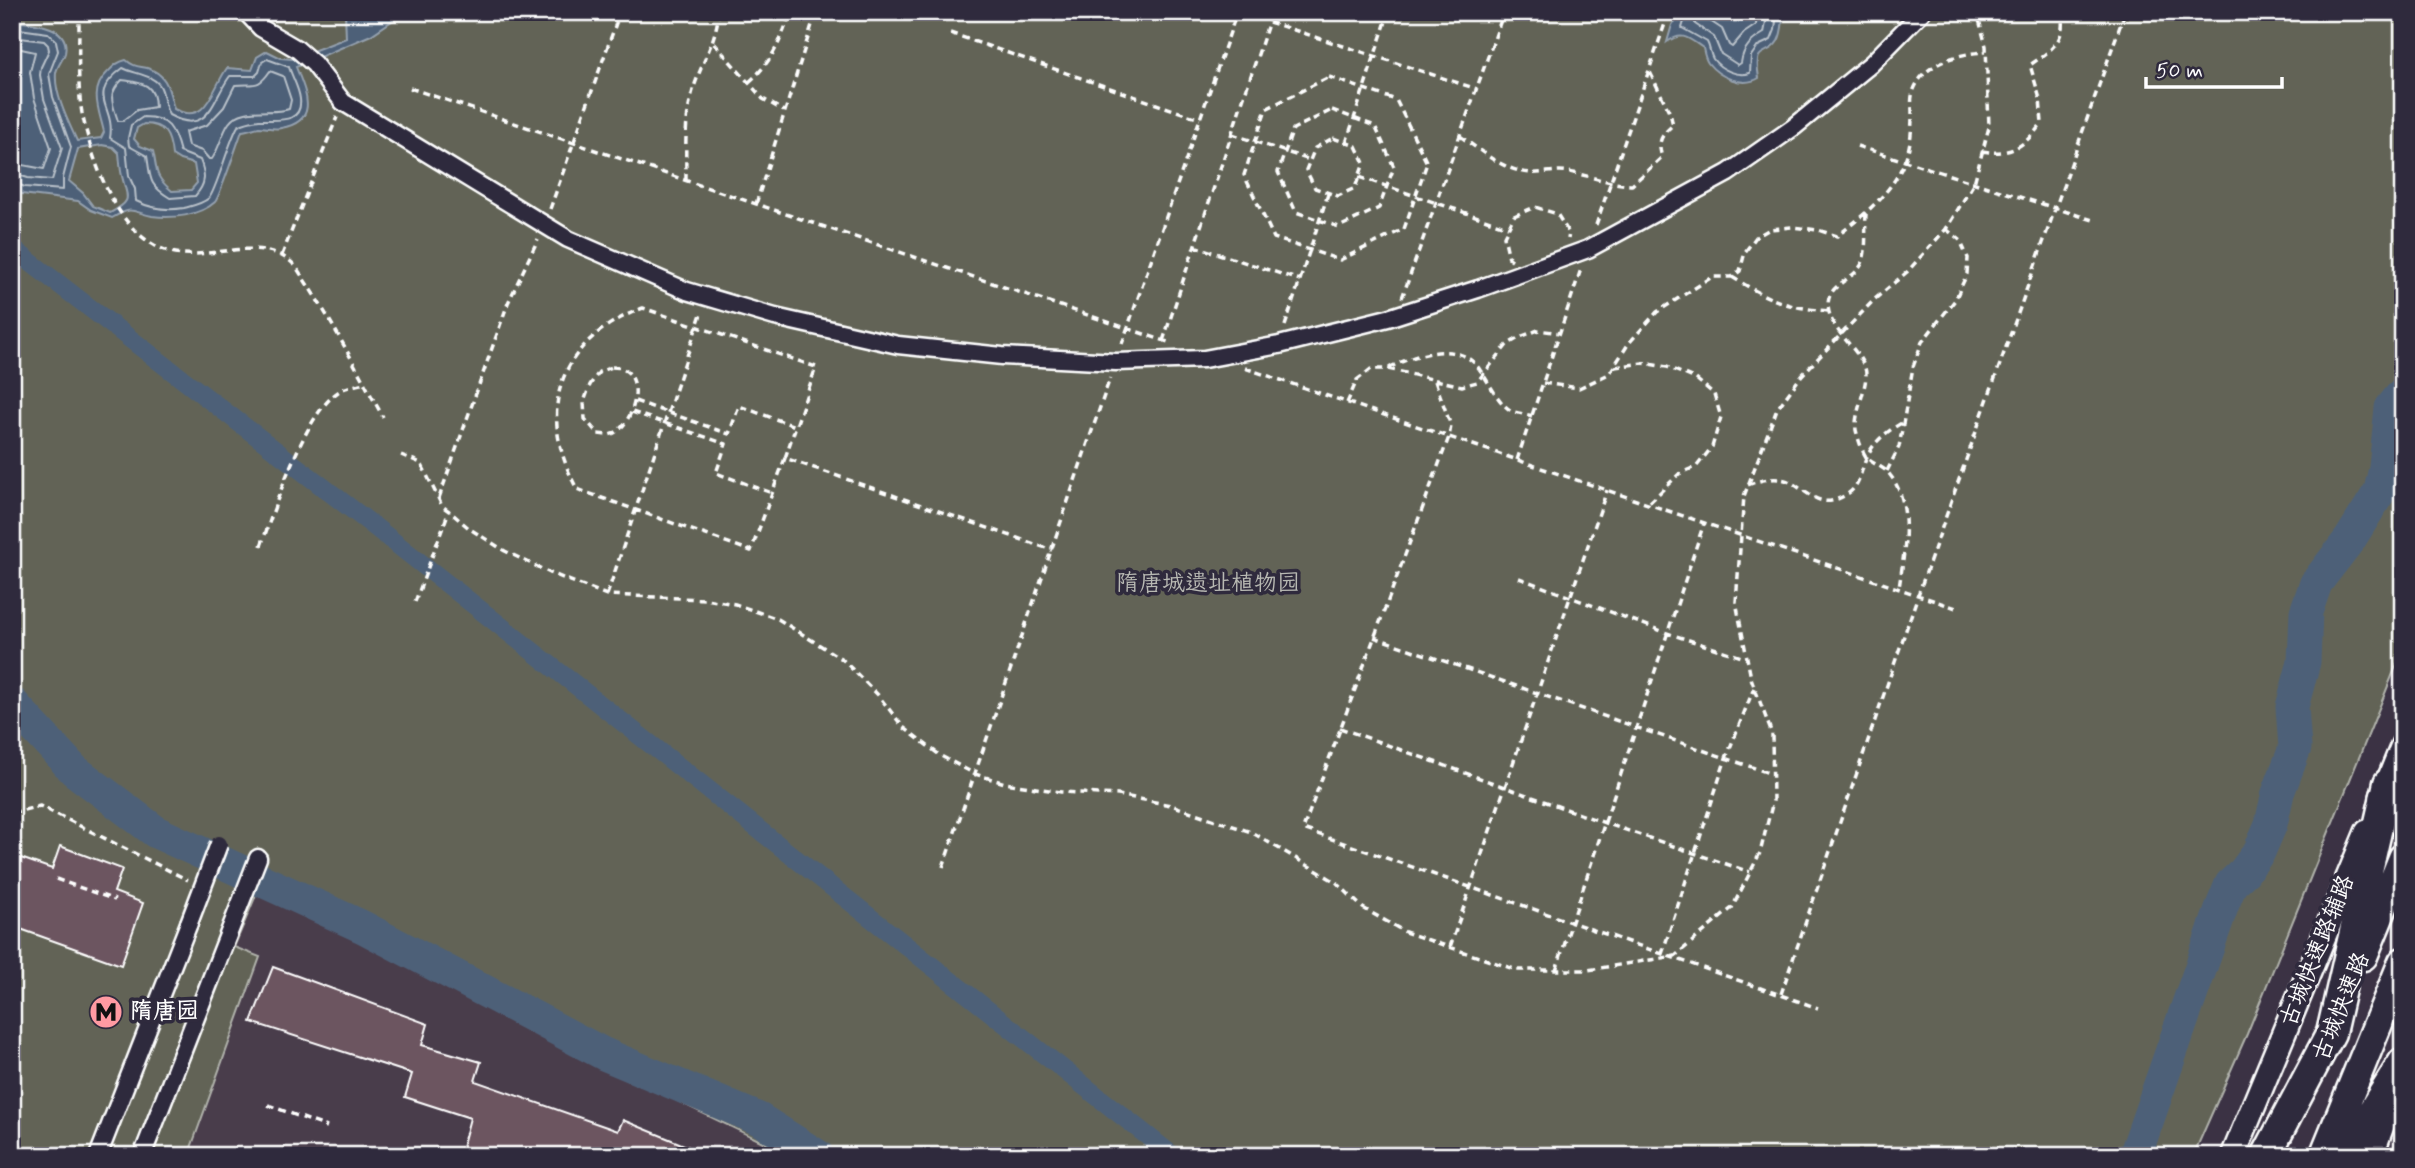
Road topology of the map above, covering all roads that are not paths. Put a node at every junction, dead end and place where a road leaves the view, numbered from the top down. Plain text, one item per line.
1 (246, 12) edge
2 (1922, 12) edge
3 (2403, 745) edge
4 (2388, 783) junction
5 (219, 844) dead end
6 (258, 858) dead end
7 (2403, 858) edge
8 (2403, 962) edge
9 (2331, 1033) junction
10 (2403, 1062) edge
11 (2403, 1069) edge
12 (98, 1156) edge
13 (142, 1156) edge
14 (2234, 1156) edge
15 (2266, 1156) edge
16 (2282, 1156) edge
17 (2324, 1156) edge
18 (2344, 1156) edge
19 (2371, 1156) edge

1 - 2 street
3 - 4 main road, 古城快速路辅路
4 - 9 highway
4 - 14 main road, 古城快速路辅路
5 - 12 street, bridge
6 - 13 street
7 - 9 highway, 古城快速路
8 - 17 highway, 古城快速路
9 - 15 highway
9 - 16 highway, 古城快速路
10 - 18 highway
11 - 19 main road

